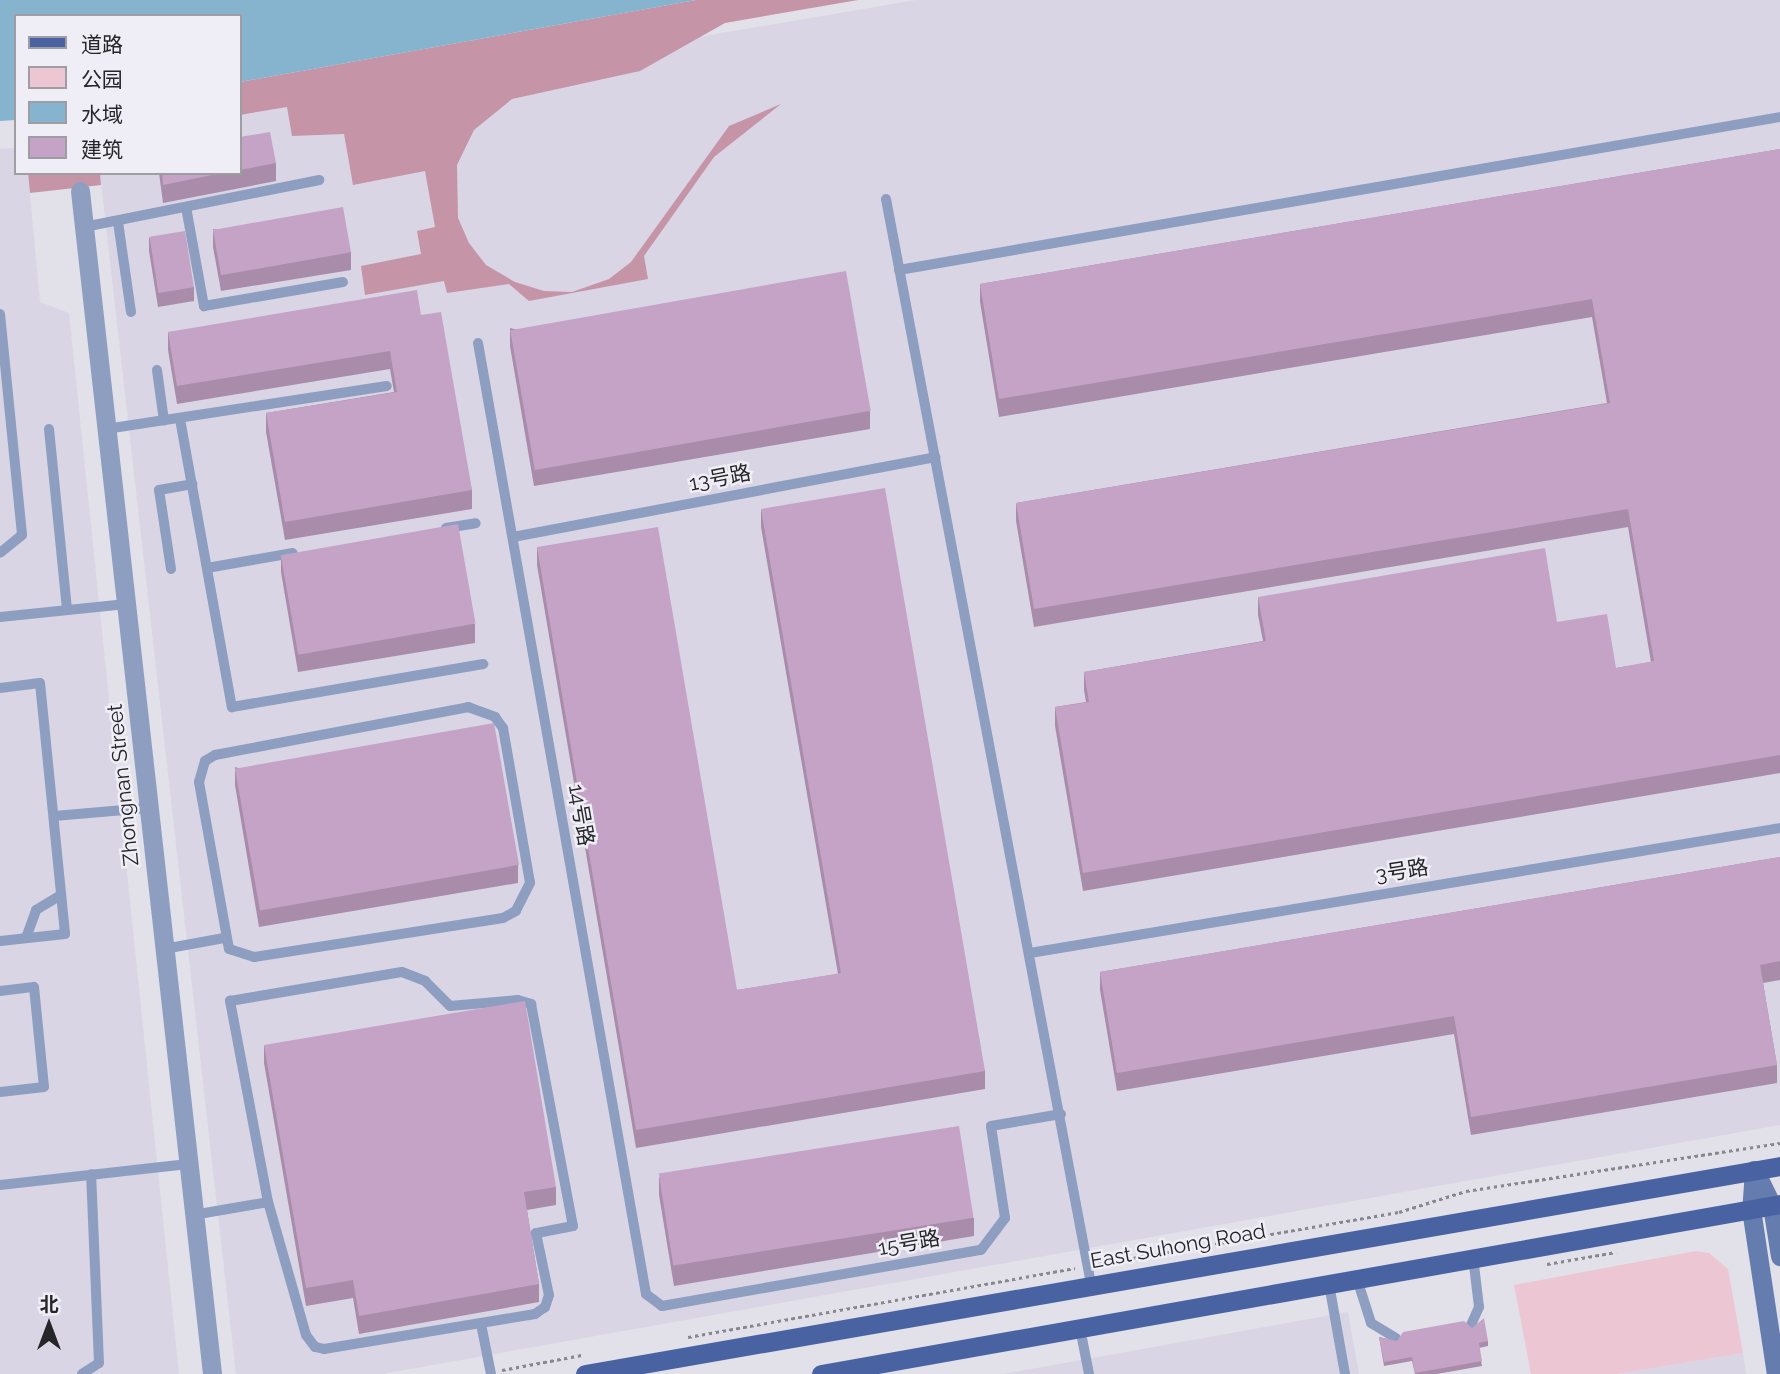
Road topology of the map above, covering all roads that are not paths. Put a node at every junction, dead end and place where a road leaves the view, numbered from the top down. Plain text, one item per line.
1 (1780, 117) edge
2 (319, 180) dead end
3 (80, 191) dead end
4 (886, 199) dead end
5 (186, 207) junction
6 (118, 222) junction
7 (84, 227) junction
8 (900, 270) junction
9 (342, 282) dead end
10 (131, 312) dead end
11 (0, 314) edge
12 (478, 343) dead end
13 (157, 370) dead end
14 (387, 386) dead end
15 (180, 419) junction
16 (164, 421) junction
17 (49, 429) dead end
18 (106, 429) junction
19 (935, 457) junction
20 (191, 484) junction
21 (476, 523) dead end
22 (435, 529) edge
23 (513, 537) junction
24 (301, 552) edge
25 (0, 553) edge
26 (207, 568) junction
27 (171, 569) dead end
28 (126, 604) junction
29 (67, 610) junction
30 (0, 617) edge
31 (483, 664) dead end
32 (0, 688) edge
33 (148, 808) junction
34 (54, 816) junction
35 (1780, 828) edge
36 (61, 894) junction
37 (224, 937) junction
38 (26, 938) junction
39 (0, 941) edge
40 (164, 949) junction
41 (1030, 953) junction
42 (0, 991) edge
43 (0, 1092) edge
44 (1061, 1114) junction
45 (188, 1164) junction
46 (1780, 1166) edge
47 (1754, 1170) junction
48 (92, 1174) junction
49 (0, 1185) edge
50 (268, 1202) junction
51 (1776, 1205) edge
52 (1751, 1209) junction
53 (193, 1215) junction
54 (1780, 1256) edge
55 (1473, 1257) junction
56 (1090, 1275) junction
57 (1357, 1278) junction
58 (1329, 1283) junction
59 (646, 1294) joint
60 (481, 1324) junction
61 (1471, 1325) edge
62 (1080, 1328) junction
63 (1396, 1338) edge
64 (585, 1364) edge
65 (491, 1373) edge
66 (82, 1374) edge
67 (212, 1374) edge
68 (821, 1374) edge
69 (1089, 1374) edge
70 (1345, 1374) edge
71 (1776, 1374) edge

1 - 8 lane
2 - 5 lane
3 - 7 street, Zhongnan Street
4 - 8 lane
5 - 6 lane
5 - 9 lane
6 - 7 lane
6 - 10 lane
7 - 18 street, Zhongnan Street
8 - 19 lane
11 - 25 lane
12 - 23 lane, 14号路
13 - 16 lane
14 - 15 lane
15 - 16 lane
15 - 20 lane
16 - 18 lane
17 - 29 lane
18 - 28 street, Zhongnan Street
19 - 23 lane, 13号路
19 - 41 lane
20 - 26 lane
20 - 27 lane
21 - 22 lane
23 - 59 lane, 14号路
24 - 26 lane
26 - 31 lane
28 - 29 lane
28 - 33 street, Zhongnan Street
29 - 30 lane
32 - 34 lane
33 - 34 lane
33 - 40 street, Zhongnan Street
34 - 36 lane
35 - 41 lane, 3号路
36 - 38 lane
36 - 38 lane
37 - 37 lane
37 - 40 lane
38 - 39 lane
40 - 45 street, Zhongnan Street
41 - 44 lane
42 - 43 lane
44 - 56 lane
44 - 59 lane, 15号路
45 - 48 lane
45 - 53 street, Zhongnan Street
46 - 47 main road, East Suhong Road
47 - 51 main road
47 - 52 main road
47 - 56 main road, East Suhong Road
48 - 49 lane
48 - 66 lane
50 - 53 lane
50 - 60 lane
50 - 60 lane
51 - 52 main road
51 - 54 main road
52 - 55 main road
52 - 71 main road
53 - 67 street, Zhongnan Street
55 - 57 main road
55 - 61 lane
56 - 64 main road, East Suhong Road
57 - 58 main road
57 - 63 lane
58 - 62 main road
58 - 70 lane
60 - 65 lane
62 - 68 main road
62 - 69 lane

